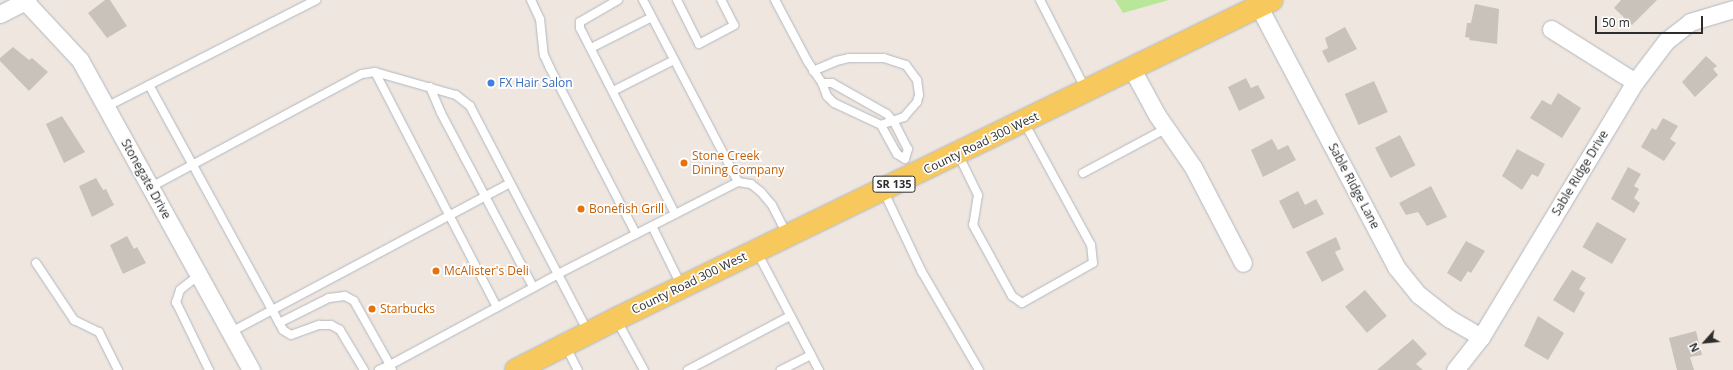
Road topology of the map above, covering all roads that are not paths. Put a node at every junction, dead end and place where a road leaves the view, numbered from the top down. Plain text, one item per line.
1 (25, 0) edge
2 (316, 0) edge
3 (531, 0) edge
4 (618, 0) edge
5 (643, 0) edge
6 (677, 0) edge
7 (721, 0) edge
8 (775, 0) edge
9 (1040, 0) edge
10 (1266, 3) edge
11 (1733, 9) edge
12 (0, 14) edge
13 (652, 17) junction
14 (1551, 29) dead end
15 (590, 48) junction
16 (674, 60) junction
17 (1132, 69) junction
18 (375, 72) junction
19 (813, 72) junction
20 (1635, 82) junction
21 (822, 83) junction
22 (149, 84) junction
23 (430, 87) junction
24 (1087, 91) junction
25 (613, 92) junction
26 (106, 106) junction
27 (894, 122) junction
28 (1024, 122) junction
29 (881, 126) junction
30 (1167, 128) junction
31 (958, 154) junction
32 (193, 164) junction
33 (909, 167) junction
34 (1083, 173) dead end
35 (738, 182) junction
36 (510, 183) junction
37 (151, 187) junction
38 (883, 190) junction
39 (483, 197) junction
40 (675, 214) junction
41 (450, 216) junction
42 (652, 226) junction
43 (636, 234) junction
44 (787, 236) junction
45 (756, 250) junction
46 (36, 262) dead end
47 (1243, 263) dead end
48 (558, 274) junction
49 (199, 275) junction
50 (682, 287) junction
51 (533, 288) junction
52 (497, 306) junction
53 (271, 311) junction
54 (790, 316) junction
55 (616, 319) junction
56 (279, 323) junction
57 (231, 332) junction
58 (589, 332) junction
59 (1481, 337) junction
60 (565, 345) junction
61 (811, 355) junction
62 (391, 367) edge
63 (118, 370) edge
64 (209, 370) edge
65 (251, 370) edge
66 (364, 370) edge
67 (379, 370) edge
68 (516, 370) edge
69 (578, 370) edge
70 (644, 370) edge
71 (688, 370) edge
72 (781, 370) edge
73 (819, 370) edge
74 (979, 370) edge
75 (1455, 370) edge

1 - 12 street
1 - 26 street, Stonegate Drive
2 - 22 lane
3 - 43 lane
4 - 15 lane
5 - 13 lane
6 - 7 lane
8 - 19 lane
9 - 24 lane
10 - 17 main road, County Road 300 West / SR 135
10 - 59 street, Sable Ridge Lane
11 - 20 street, Sable Ridge Drive
13 - 15 lane
13 - 16 lane
14 - 20 street
15 - 25 lane
16 - 25 lane
16 - 35 lane
17 - 24 main road, County Road 300 West / SR 135
17 - 30 street
18 - 23 lane
18 - 32 lane
18 - 41 lane
19 - 21 lane
19 - 27 lane
20 - 59 street, Sable Ridge Drive
21 - 27 lane
21 - 29 lane
22 - 26 lane
22 - 32 lane
23 - 36 lane
23 - 39 lane
24 - 28 main road, County Road 300 West / SR 135
25 - 40 lane
26 - 37 street, Stonegate Drive
27 - 29 lane
27 - 33 lane
28 - 31 main road, County Road 300 West / SR 135
28 - 31 lane
29 - 33 lane
30 - 34 lane
30 - 47 street
31 - 33 main road, County Road 300 West / SR 135
32 - 37 lane
32 - 53 lane
33 - 38 main road, County Road 300 West / SR 135
35 - 40 lane
35 - 44 lane
36 - 39 lane
36 - 48 lane
37 - 49 street, Stonegate Drive
38 - 44 main road, County Road 300 West / SR 135
38 - 74 lane
39 - 41 lane
39 - 51 lane
40 - 42 lane
41 - 52 lane
41 - 53 lane
42 - 43 lane
42 - 50 lane
43 - 48 lane
44 - 45 main road, County Road 300 West / SR 135
45 - 50 main road, County Road 300 West / SR 135
45 - 54 lane
46 - 63 lane
48 - 51 lane
48 - 58 lane
49 - 57 street, Stonegate Drive
49 - 64 lane
50 - 55 main road, County Road 300 West / SR 135
51 - 52 lane
52 - 62 lane
53 - 56 lane
53 - 57 lane
54 - 61 lane
54 - 71 lane
55 - 58 main road, County Road 300 West / SR 135
55 - 70 lane
56 - 62 lane
56 - 66 lane
57 - 65 street, Stonegate Drive
58 - 60 main road, County Road 300 West / SR 135
59 - 75 street, Sable Ridge Drive
60 - 68 main road, County Road 300 West / SR 135
60 - 69 lane
61 - 72 lane
61 - 73 lane
62 - 67 lane

